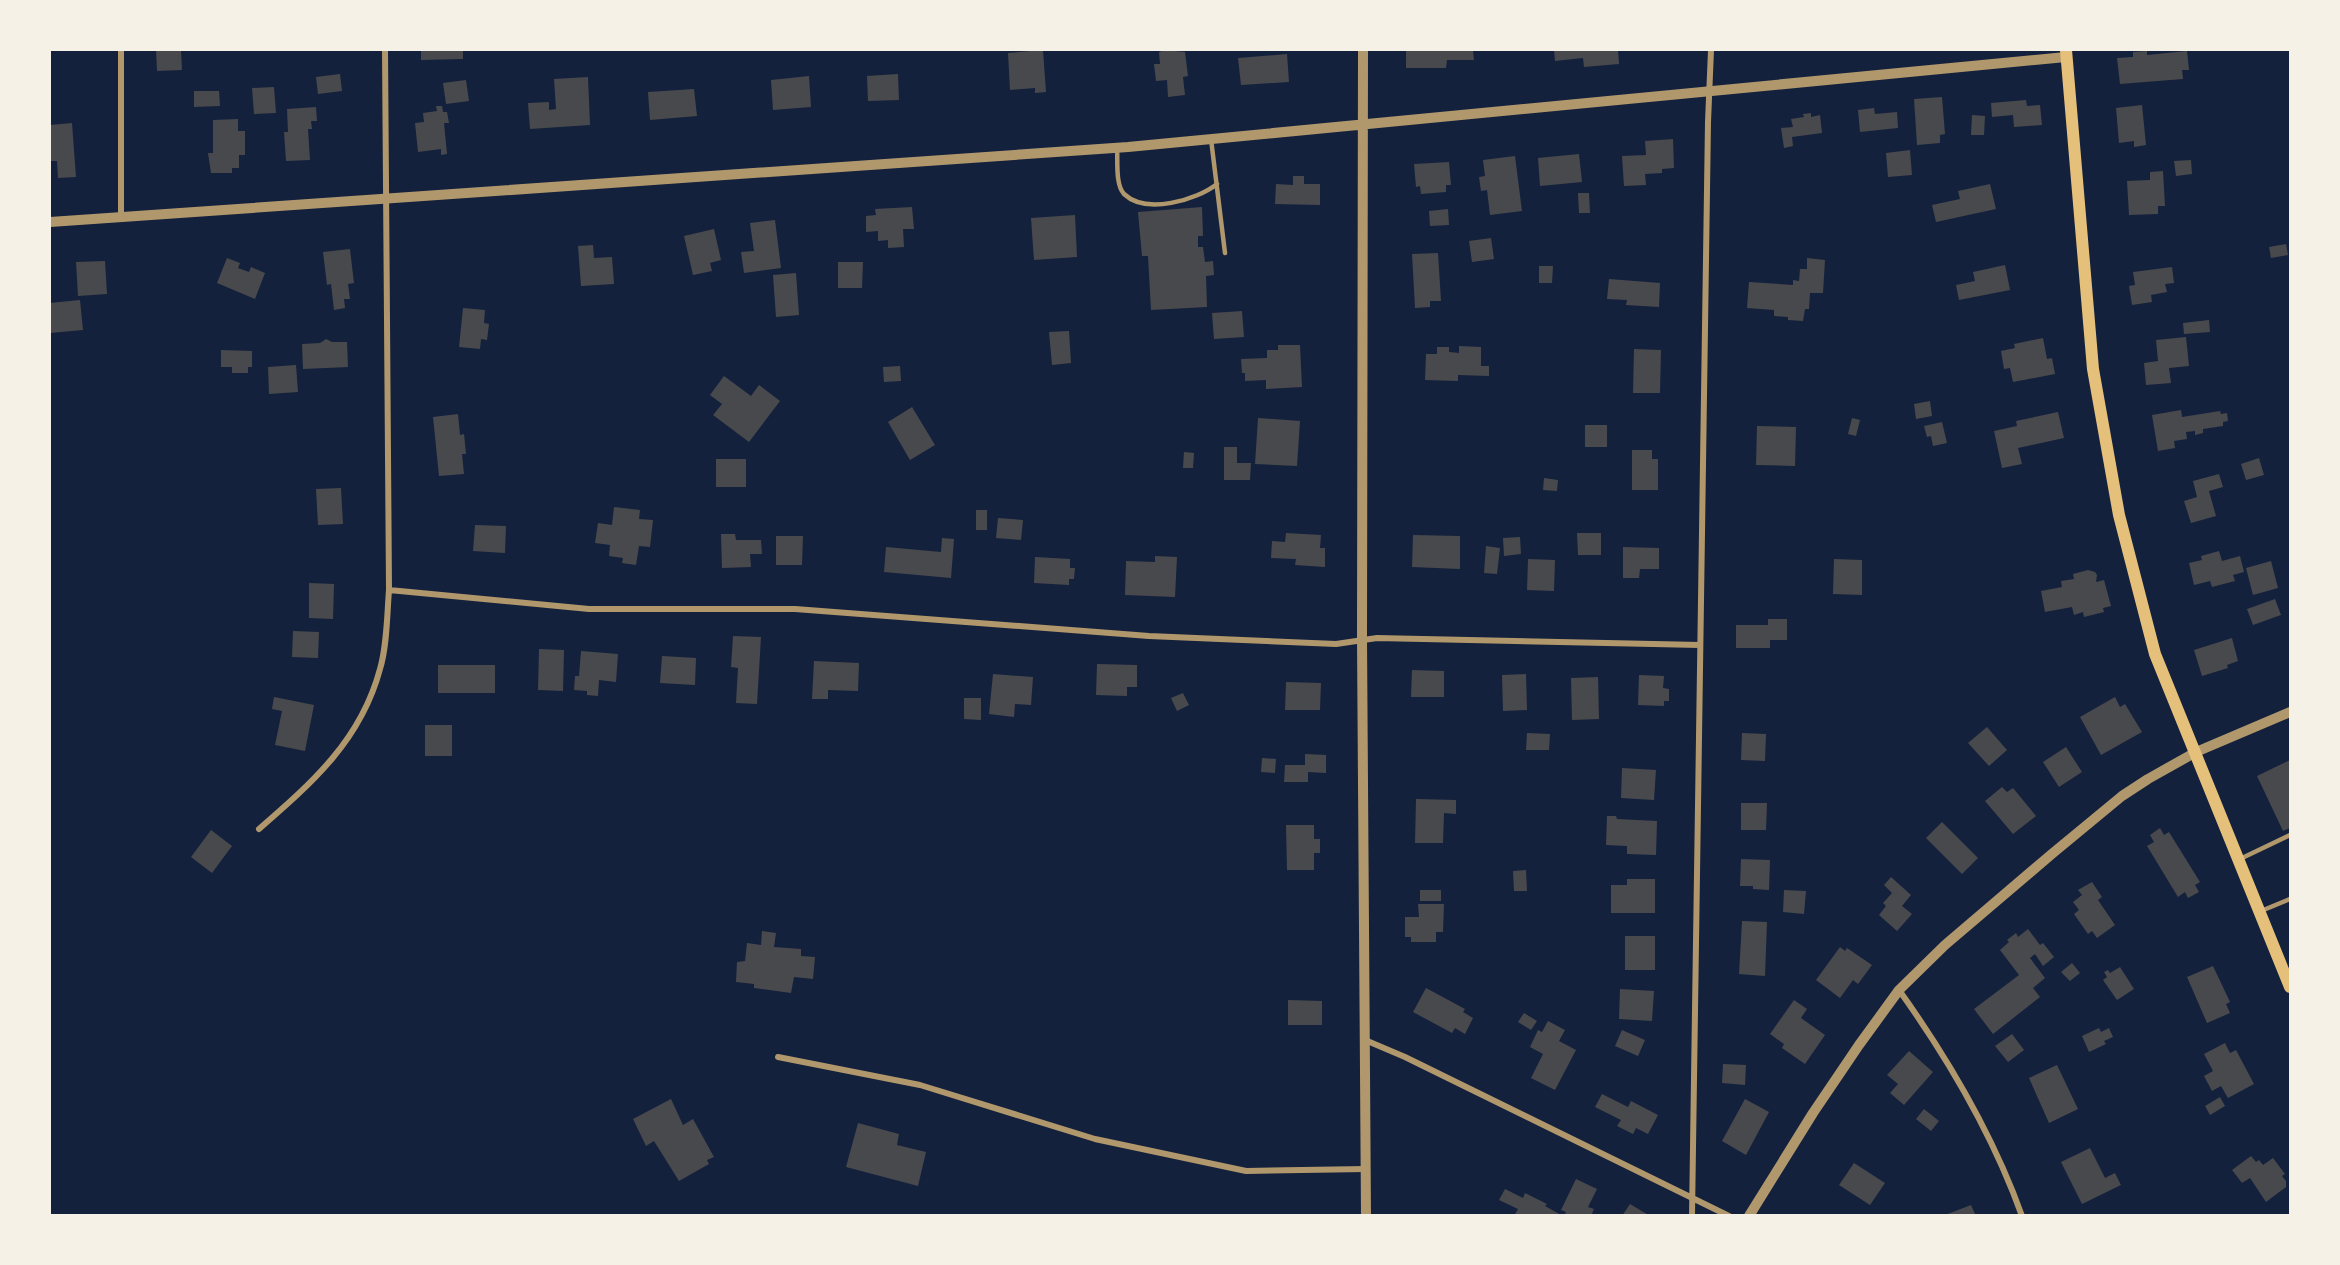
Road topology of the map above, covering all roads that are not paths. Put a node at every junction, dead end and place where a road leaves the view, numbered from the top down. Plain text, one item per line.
1 (121, 50) edge
2 (384, 50) edge
3 (1363, 50) edge
4 (1711, 50) edge
5 (2066, 53) edge
6 (1709, 92) junction
7 (1362, 126) junction
8 (1211, 139) junction
9 (1117, 148) junction
10 (1216, 184) junction
11 (386, 198) junction
12 (120, 218) junction
13 (50, 222) edge
14 (1225, 253) dead end
15 (389, 590) junction
16 (1362, 640) junction
17 (1700, 645) junction
18 (2290, 712) edge
19 (2196, 752) junction
20 (259, 829) dead end
21 (2290, 835) edge
22 (2240, 859) junction
23 (2290, 899) edge
24 (2261, 911) junction
25 (2290, 987) edge
26 (1899, 990) junction
27 (1364, 1040) junction
28 (778, 1057) dead end
29 (1366, 1169) junction
30 (1692, 1198) junction
31 (1366, 1215) edge
32 (1692, 1215) edge
33 (1729, 1215) edge
34 (1749, 1215) edge
35 (2022, 1215) edge

1 - 12 street
2 - 11 street
3 - 7 street
4 - 6 street
5 - 6 street
5 - 19 main road
6 - 7 street
6 - 17 street
7 - 8 street
7 - 16 street
8 - 9 street
8 - 10 lane
9 - 10 lane
9 - 11 street
10 - 14 lane
11 - 12 street
11 - 15 street
12 - 13 street
15 - 16 street
15 - 20 street
16 - 17 street
16 - 27 street
17 - 30 street
18 - 19 street
19 - 22 main road
19 - 26 street
21 - 22 lane
22 - 24 main road
23 - 24 lane
24 - 25 main road
26 - 34 street
26 - 35 street
27 - 29 street
27 - 30 street
28 - 29 street
29 - 31 street
30 - 32 street
30 - 33 street

